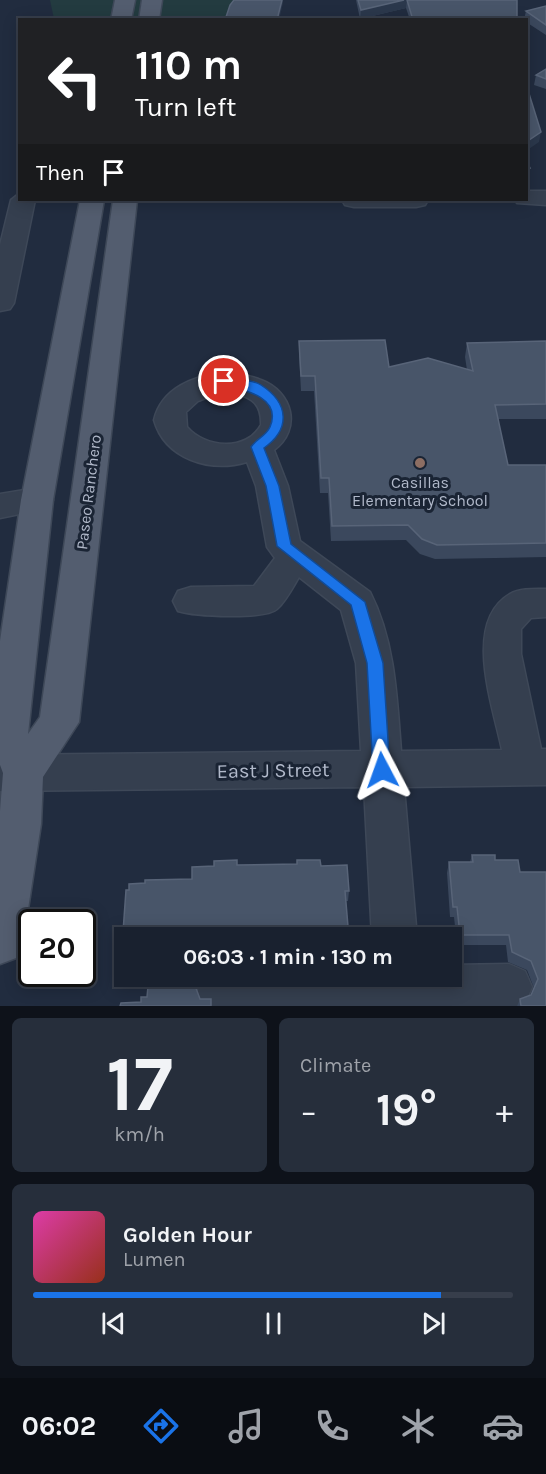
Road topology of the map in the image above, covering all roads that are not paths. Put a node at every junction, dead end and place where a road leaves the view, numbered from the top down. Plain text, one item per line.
1 (125, 0) edge
2 (152, 0) edge
3 (121, 18) edge
4 (149, 18) edge
5 (528, 198) edge
6 (546, 198) edge
7 (23, 201) edge
8 (92, 201) edge
9 (125, 201) edge
10 (0, 303) edge
11 (104, 366) junction
12 (257, 447) dead end
13 (37, 500) junction
14 (0, 506) edge
15 (296, 555) junction
16 (191, 601) dead end
17 (546, 603) edge
18 (536, 767) edge
19 (382, 770) junction
20 (11, 773) edge
21 (395, 927) edge
22 (0, 942) edge
23 (462, 985) edge
24 (327, 987) edge
25 (509, 987) dead end
26 (220, 993) dead end

1 - 3 main road
2 - 4 main road
5 - 6 street
7 - 10 street
8 - 13 main road
9 - 11 main road, Paseo Ranchero
11 - 13 main road
11 - 20 main road, Paseo Ranchero
12 - 15 street
13 - 14 street
13 - 20 main road
15 - 16 street
15 - 19 street
17 - 18 street
18 - 19 street, East J Street
19 - 20 street, East J Street
19 - 21 street
20 - 22 main road
23 - 25 street
24 - 26 street

